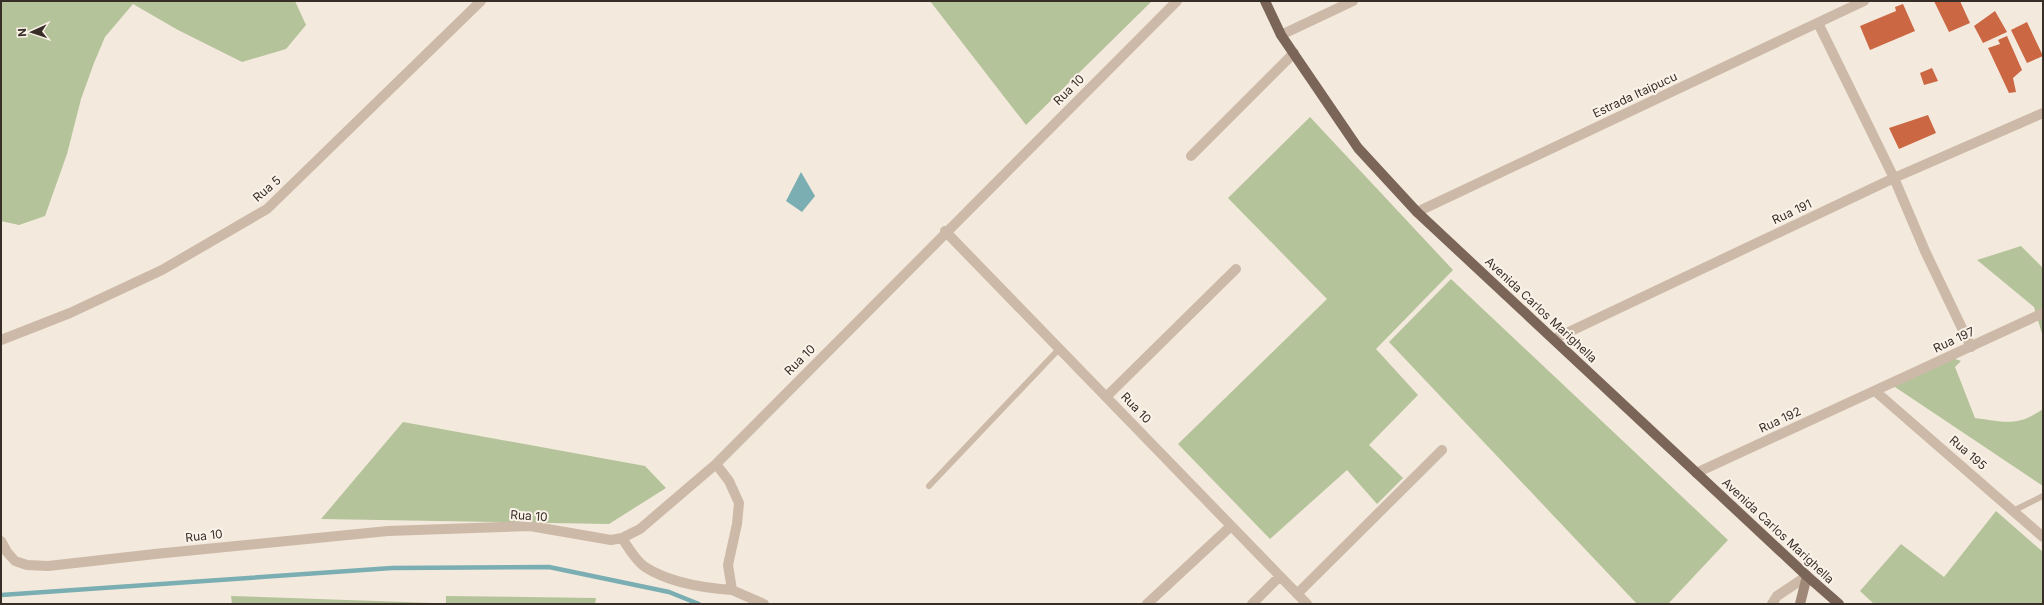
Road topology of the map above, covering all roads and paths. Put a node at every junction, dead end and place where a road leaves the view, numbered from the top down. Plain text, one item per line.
1 (481, 1) edge
2 (1176, 1) edge
3 (1265, 1) edge
4 (1353, 1) edge
5 (1864, 1) edge
6 (1818, 23) junction
7 (1281, 35) junction
8 (1294, 53) junction
9 (2043, 113) edge
10 (1191, 156) dead end
11 (1894, 178) junction
12 (1417, 212) junction
13 (945, 231) junction
14 (1236, 269) dead end
15 (2043, 313) edge
16 (1554, 339) junction
17 (1, 340) edge
18 (1971, 347) junction
19 (1059, 349) junction
20 (1875, 391) junction
21 (1107, 396) junction
22 (1442, 450) dead end
23 (716, 464) junction
24 (1696, 473) junction
25 (929, 486) dead end
26 (2043, 496) edge
27 (2015, 510) junction
28 (1231, 526) junction
29 (2043, 537) edge
30 (622, 538) junction
31 (1, 541) edge
32 (1806, 576) junction
33 (1279, 577) junction
34 (732, 590) junction
35 (1297, 594) junction
36 (764, 604) edge
37 (1147, 604) edge
38 (1252, 604) edge
39 (1307, 604) edge
40 (1772, 604) edge
41 (1800, 604) edge
42 (1839, 604) edge

1 - 17 street, Rua 5
2 - 13 street, Rua 10
3 - 7 main road, Avenida Carlos Marighella
4 - 7 street
5 - 6 street, Estrada Itaipucu
6 - 11 street
6 - 12 street, Estrada Itaipucu
7 - 8 main road, Avenida Carlos Marighella
8 - 10 street
8 - 12 main road, Avenida Carlos Marighella
9 - 11 street, Rua 191
11 - 16 street, Rua 191
11 - 18 street
12 - 16 main road, Avenida Carlos Marighella
13 - 19 street, Rua 10
13 - 23 street, Rua 10
14 - 21 street
15 - 18 street, Rua 197
16 - 24 main road, Avenida Carlos Marighella
18 - 20 street, Rua 197
19 - 21 street, Rua 10
19 - 25 lane
20 - 24 street, Rua 192
20 - 27 street, Rua 195
21 - 28 street, Rua 10
22 - 35 street
23 - 30 street, Rua 10
23 - 34 street
24 - 32 main road, Avenida Carlos Marighella
26 - 27 lane
27 - 29 street, Rua 195
28 - 33 street, Rua 10
28 - 37 street
30 - 31 street, Rua 10
30 - 34 street
32 - 40 street
32 - 41 main road
32 - 42 main road, Avenida Carlos Marighella
33 - 35 street, Rua 10
33 - 38 street
34 - 36 street
35 - 39 street, Rua 10

